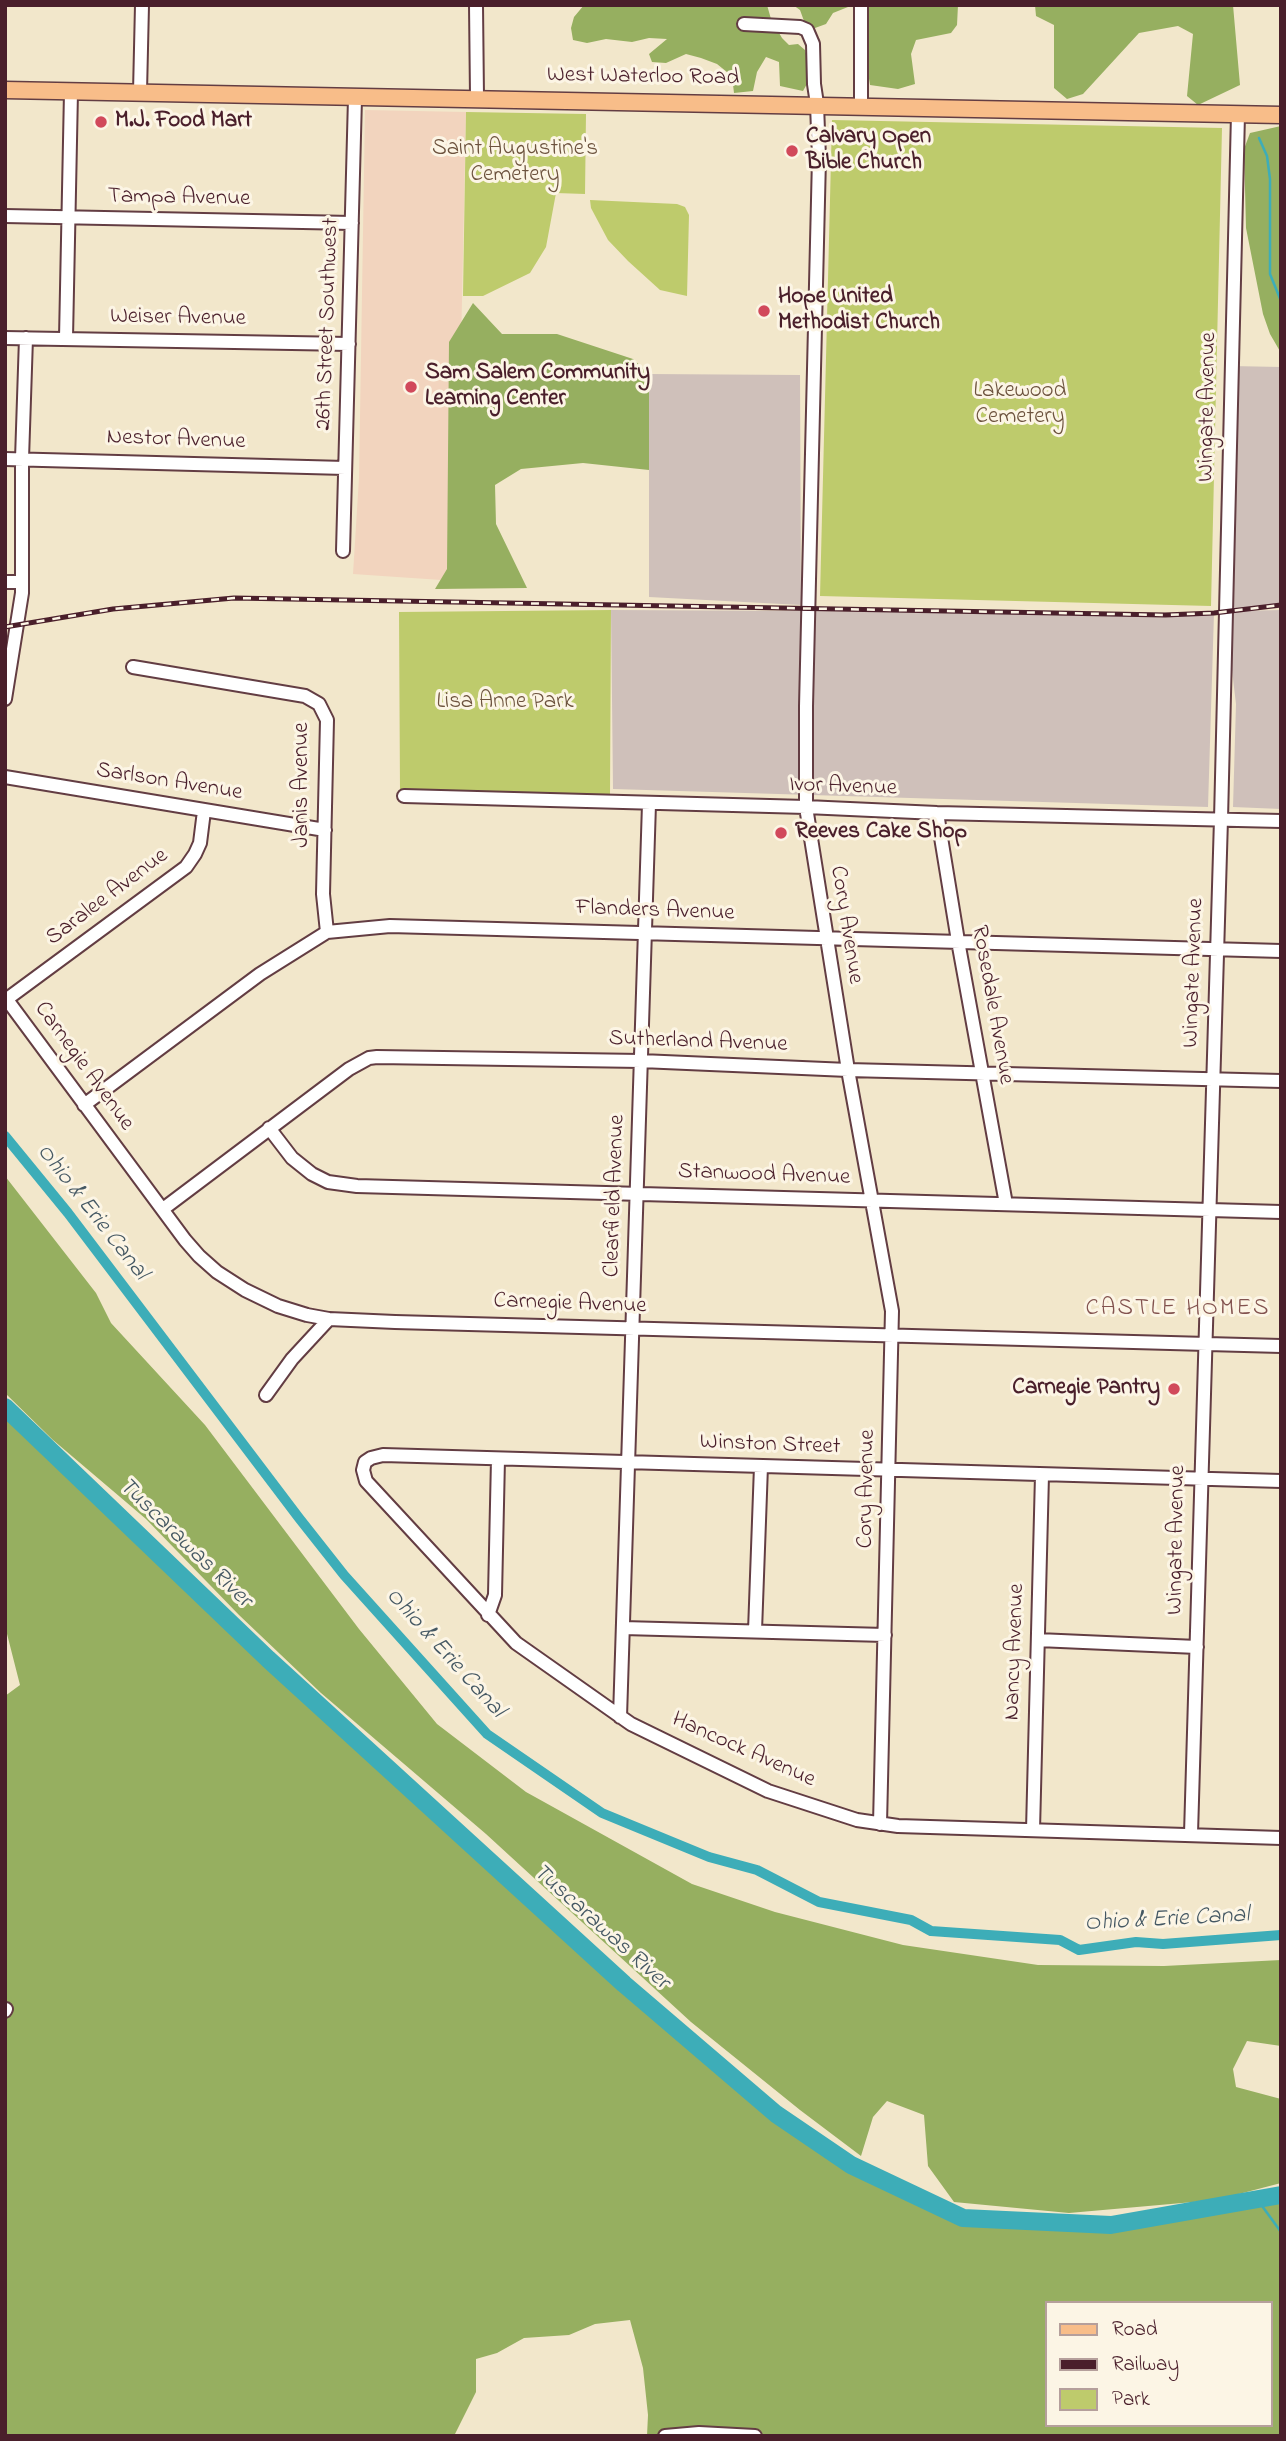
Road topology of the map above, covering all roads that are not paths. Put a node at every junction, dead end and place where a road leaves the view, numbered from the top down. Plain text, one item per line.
1 (142, 5) edge
2 (476, 5) edge
3 (861, 5) edge
4 (744, 24) dead end
5 (5, 90) edge
6 (71, 92) junction
7 (140, 92) junction
8 (477, 97) junction
9 (355, 98) junction
10 (817, 104) junction
11 (861, 105) junction
12 (1238, 114) junction
13 (1281, 115) edge
14 (5, 216) edge
15 (68, 217) junction
16 (352, 223) junction
17 (5, 338) edge
18 (26, 338) junction
19 (66, 338) junction
20 (349, 344) junction
21 (5, 459) edge
22 (22, 459) junction
23 (345, 467) junction
24 (343, 551) dead end
25 (5, 582) edge
26 (21, 582) junction
27 (133, 667) dead end
28 (5, 699) edge
29 (5, 777) edge
30 (404, 796) dead end
31 (649, 804) junction
32 (806, 807) junction
33 (204, 811) junction
34 (937, 813) junction
35 (1221, 819) junction
36 (1281, 821) edge
37 (325, 830) junction
38 (327, 932) junction
39 (645, 933) junction
40 (826, 938) junction
41 (958, 941) junction
42 (1216, 949) junction
43 (1281, 951) edge
44 (6, 998) edge
45 (641, 1061) junction
46 (848, 1070) junction
47 (983, 1073) junction
48 (1212, 1079) junction
49 (1281, 1082) edge
50 (84, 1105) junction
51 (269, 1128) junction
52 (637, 1193) junction
53 (873, 1200) junction
54 (1006, 1204) junction
55 (163, 1209) junction
56 (1209, 1210) junction
57 (1281, 1212) edge
58 (329, 1319) junction
59 (632, 1328) junction
60 (892, 1336) junction
61 (1205, 1343) junction
62 (1281, 1346) edge
63 (266, 1395) dead end
64 (383, 1455) joint
65 (498, 1459) junction
66 (628, 1462) junction
67 (761, 1466) junction
68 (890, 1471) junction
69 (1042, 1475) junction
70 (1200, 1478) junction
71 (1281, 1481) edge
72 (488, 1615) junction
73 (623, 1628) junction
74 (755, 1632) junction
75 (885, 1635) junction
76 (1038, 1640) junction
77 (1197, 1647) junction
78 (620, 1717) junction
79 (880, 1824) junction
80 (1033, 1830) junction
81 (1191, 1834) junction
82 (1281, 1838) edge
83 (664, 2436) edge
84 (755, 2436) edge

1 - 7 street
2 - 8 street
3 - 11 street
4 - 10 street, Cory Avenue
5 - 6 main road, West Waterloo Road
6 - 7 main road, West Waterloo Road
6 - 15 street
7 - 9 main road, West Waterloo Road
8 - 9 main road, West Waterloo Road
8 - 10 main road, West Waterloo Road
9 - 16 street, 26th Street Southwest
10 - 11 main road, West Waterloo Road
10 - 32 street, Cory Avenue
11 - 12 main road, West Waterloo Road
12 - 13 main road, West Waterloo Road
12 - 35 street, Wingate Avenue
14 - 15 street, Tampa Avenue
15 - 16 street, Tampa Avenue
15 - 19 street
16 - 20 street, 26th Street Southwest
17 - 18 street, Weiser Avenue
18 - 19 street, Weiser Avenue
18 - 22 street
19 - 20 street, Weiser Avenue
20 - 23 street, 26th Street Southwest
21 - 22 street, Nestor Avenue
22 - 23 street, Nestor Avenue
22 - 26 street
23 - 24 street, 26th Street Southwest
25 - 26 street
26 - 28 street
27 - 37 street, Janis Avenue
29 - 33 street, Sarlson Avenue
30 - 31 street, Ivor Avenue
31 - 32 street, Ivor Avenue
31 - 39 street, Clearfield Avenue
32 - 34 street, Ivor Avenue
32 - 40 street, Cory Avenue
33 - 37 street, Sarlson Avenue
33 - 44 street, Saralee Avenue
34 - 35 street, Ivor Avenue
34 - 41 street, Rosedale Avenue
35 - 36 street, Ivor Avenue
35 - 42 street, Wingate Avenue
37 - 38 street, Janis Avenue
38 - 39 street, Flanders Avenue
38 - 50 street, Flanders Avenue
39 - 40 street, Flanders Avenue
39 - 45 street, Clearfield Avenue
40 - 41 street, Flanders Avenue
40 - 46 street, Cory Avenue
41 - 42 street, Flanders Avenue
41 - 47 street, Rosedale Avenue
42 - 43 street, Flanders Avenue
42 - 48 street, Wingate Avenue
44 - 50 street, Carnegie Avenue
45 - 46 street, Sutherland Avenue
45 - 51 street, Sutherland Avenue
45 - 52 street, Clearfield Avenue
46 - 47 street, Sutherland Avenue
46 - 53 street, Cory Avenue
47 - 48 street, Sutherland Avenue
47 - 54 street, Rosedale Avenue
48 - 49 street, Sutherland Avenue
48 - 56 street, Wingate Avenue
50 - 55 street, Carnegie Avenue
51 - 52 street, Stanwood Avenue
51 - 55 street, Sutherland Avenue
52 - 53 street, Stanwood Avenue
52 - 59 street, Clearfield Avenue
53 - 54 street, Stanwood Avenue
53 - 60 street, Cory Avenue
54 - 56 street, Stanwood Avenue
55 - 58 street, Carnegie Avenue
56 - 57 street, Stanwood Avenue
56 - 61 street, Wingate Avenue
58 - 59 street, Carnegie Avenue
58 - 63 street
59 - 60 street, Carnegie Avenue
59 - 66 street, Clearfield Avenue
60 - 61 street, Carnegie Avenue
60 - 68 street, Cory Avenue
61 - 62 street, Carnegie Avenue
61 - 70 street, Wingate Avenue
64 - 65 street, Winston Street
64 - 72 street, Hancock Avenue
65 - 66 street, Winston Street
65 - 72 street
66 - 67 street, Winston Street
66 - 73 street, Clearfield Avenue
67 - 68 street, Winston Street
67 - 74 street
68 - 69 street, Winston Street
68 - 75 street, Cory Avenue
69 - 70 street, Winston Street
69 - 76 street, Nancy Avenue
70 - 71 street, Winston Street
70 - 77 street, Wingate Avenue
72 - 78 street, Hancock Avenue
73 - 74 street
73 - 78 street, Clearfield Avenue
74 - 75 street
75 - 79 street, Cory Avenue
76 - 77 street
76 - 80 street, Nancy Avenue
77 - 81 street, Wingate Avenue
78 - 79 street, Hancock Avenue
79 - 80 street, Hancock Avenue
80 - 81 street, Hancock Avenue
81 - 82 street, Hancock Avenue
83 - 84 street

